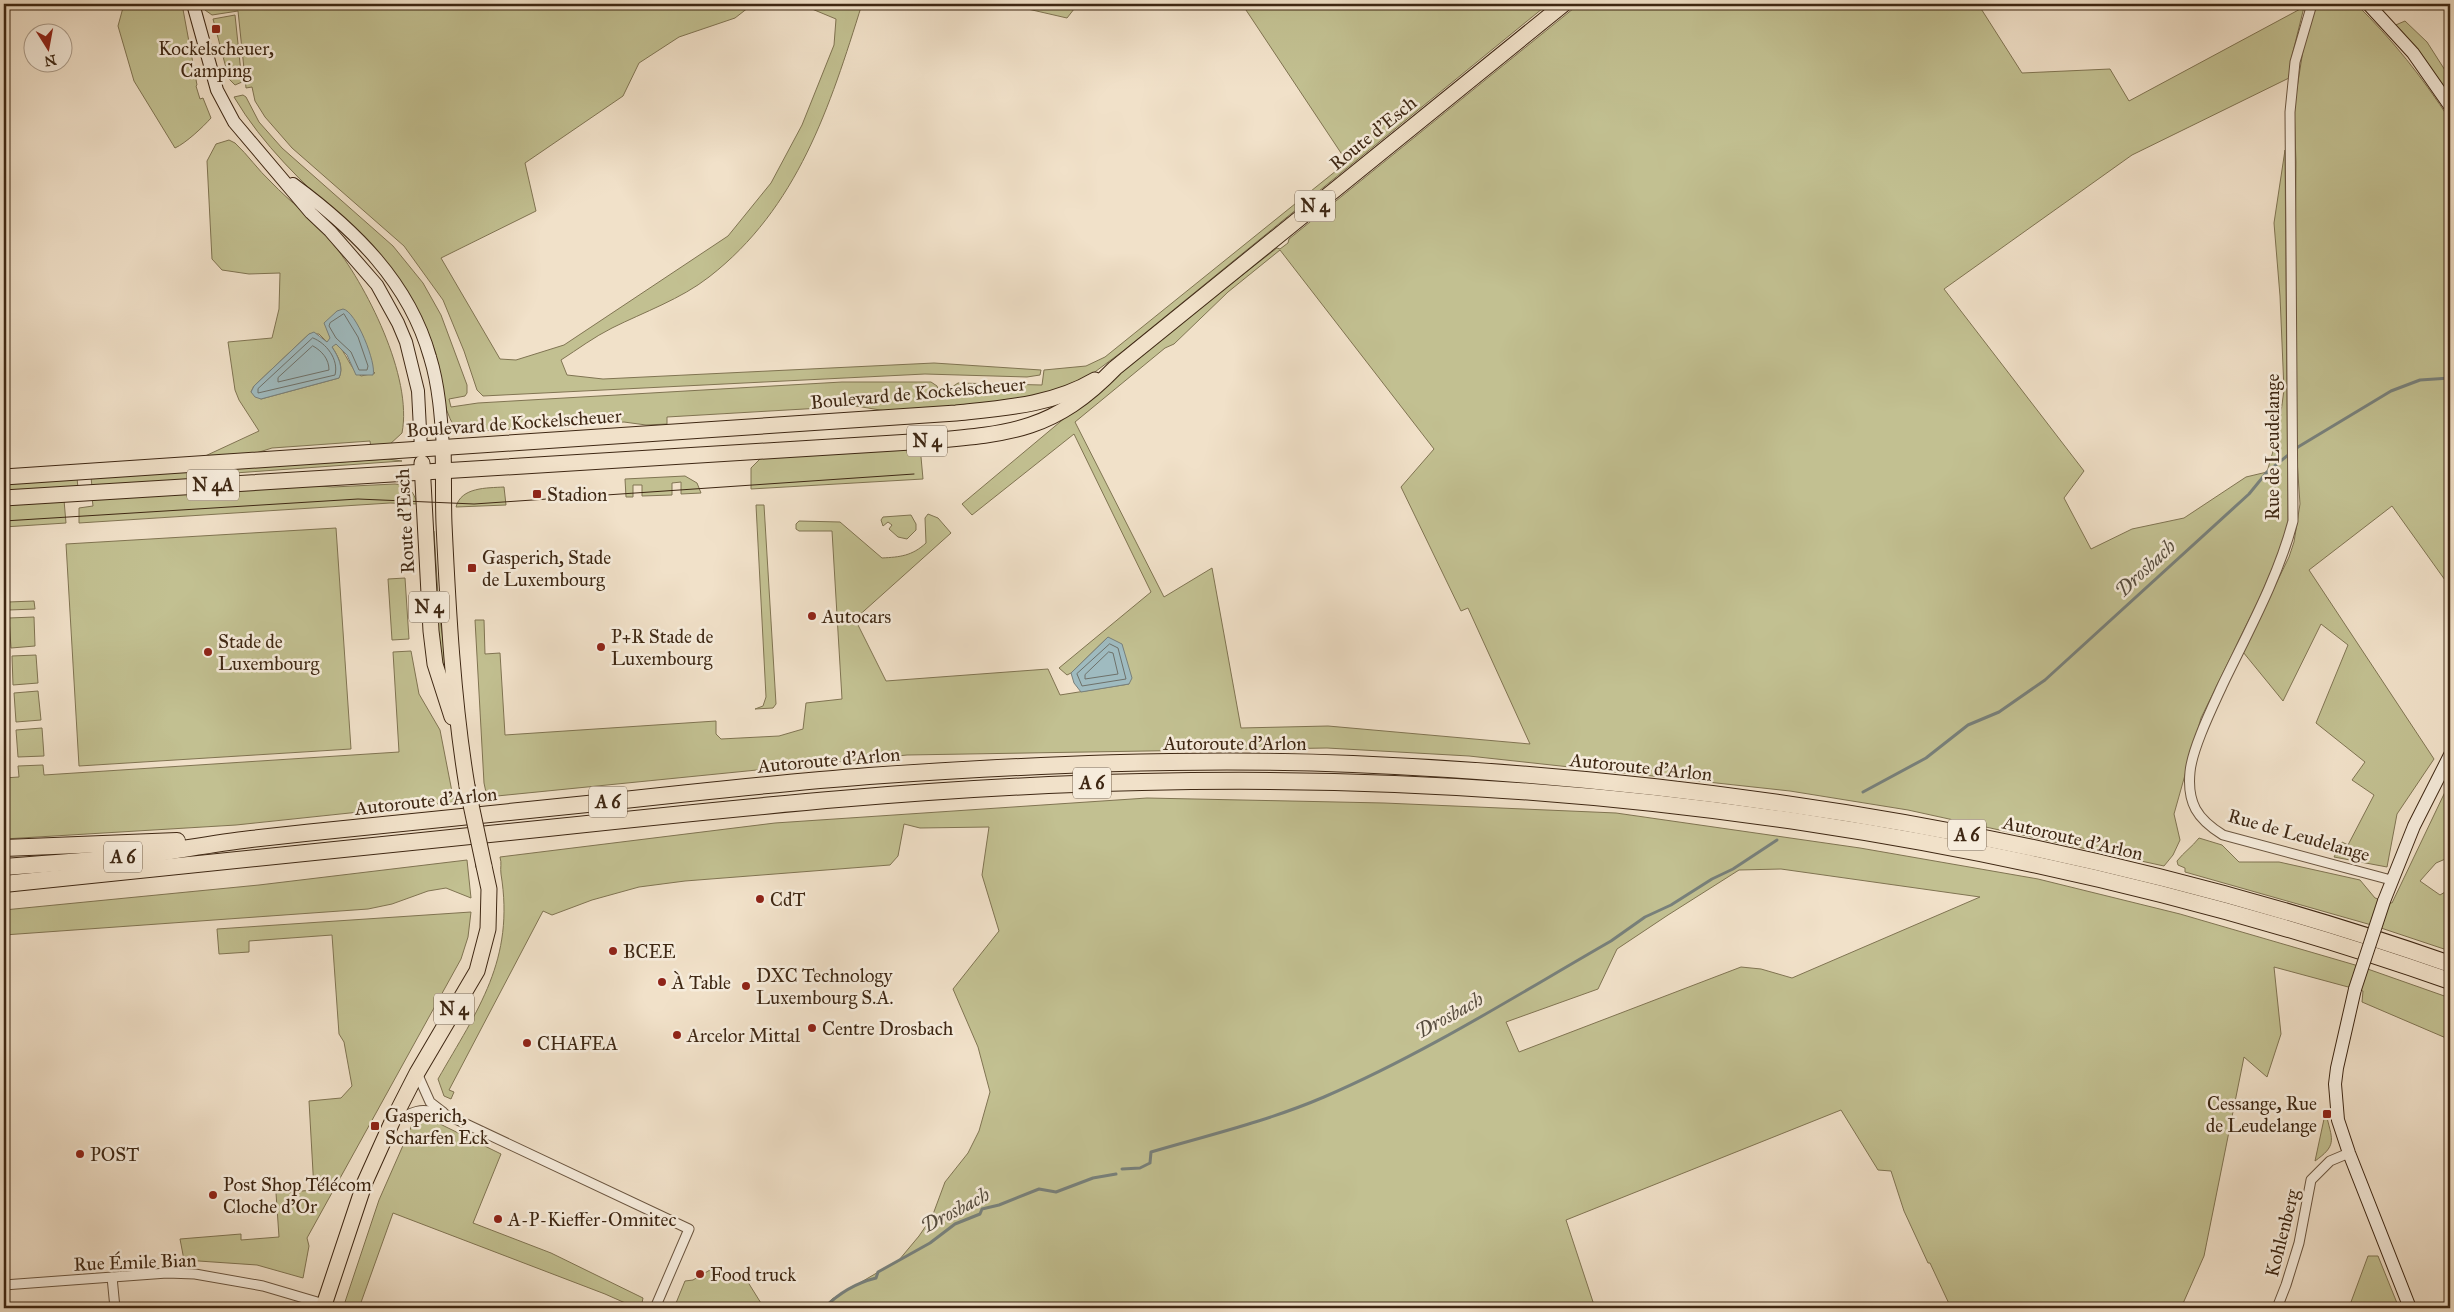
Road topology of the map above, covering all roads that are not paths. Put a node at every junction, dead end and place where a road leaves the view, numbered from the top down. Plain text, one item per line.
1 (193, 4) edge
2 (1564, 4) edge
3 (2312, 4) edge
4 (2368, 4) edge
5 (2450, 106) edge
6 (276, 172) junction
7 (1115, 368) junction
8 (443, 448) junction
9 (422, 449) junction
10 (444, 471) junction
11 (422, 472) junction
12 (4, 477) edge
13 (4, 498) edge
14 (459, 737) junction
15 (2450, 755) edge
16 (2445, 776) edge
17 (242, 840) junction
18 (4, 848) edge
19 (4, 868) edge
20 (2392, 880) junction
21 (4, 884) edge
22 (2450, 964) edge
23 (2450, 981) edge
24 (417, 1072) junction
25 (447, 1115) junction
26 (392, 1122) junction
27 (2348, 1153) junction
28 (112, 1277) junction
29 (4, 1285) edge
30 (323, 1306) edge
31 (115, 1308) edge
32 (656, 1308) edge
33 (2277, 1308) edge
34 (2410, 1308) edge

1 - 6 main road
2 - 7 main road, Route d'Esch / N 4
3 - 20 street, Rue de Leudelange
4 - 5 main road
6 - 8 main road
6 - 9 main road
7 - 8 main road, Boulevard de Kockelscheuer / N 4
7 - 10 main road, N 4
8 - 9 main road, Boulevard de Kockelscheuer / N 4
8 - 10 main road, Route d'Esch / N 4
9 - 11 main road, Route d'Esch / N 4
9 - 12 main road, Boulevard de Kockelscheuer / N 4A
10 - 11 main road, N 4
10 - 14 main road, Route d'Esch / N 4
11 - 13 main road, N 4A
11 - 14 main road, Route d'Esch / N 4
14 - 24 main road, Route d'Esch / N 4, bridge
15 - 16 main road
16 - 20 main road
17 - 18 highway
17 - 19 highway, Autoroute d'Arlon / A 6
17 - 22 highway, Autoroute d'Arlon / A 6
20 - 27 main road, bridge
21 - 23 highway, Autoroute d'Arlon / A 6
24 - 25 street
24 - 26 main road, Route d'Esch / N 4
25 - 26 street
25 - 32 street
26 - 30 main road, Route d'Esch / N 4
27 - 33 street, Kohlenberg
27 - 34 main road
28 - 29 street, Rue Émile Bian
28 - 30 street, Rue Émile Bian
28 - 31 street

